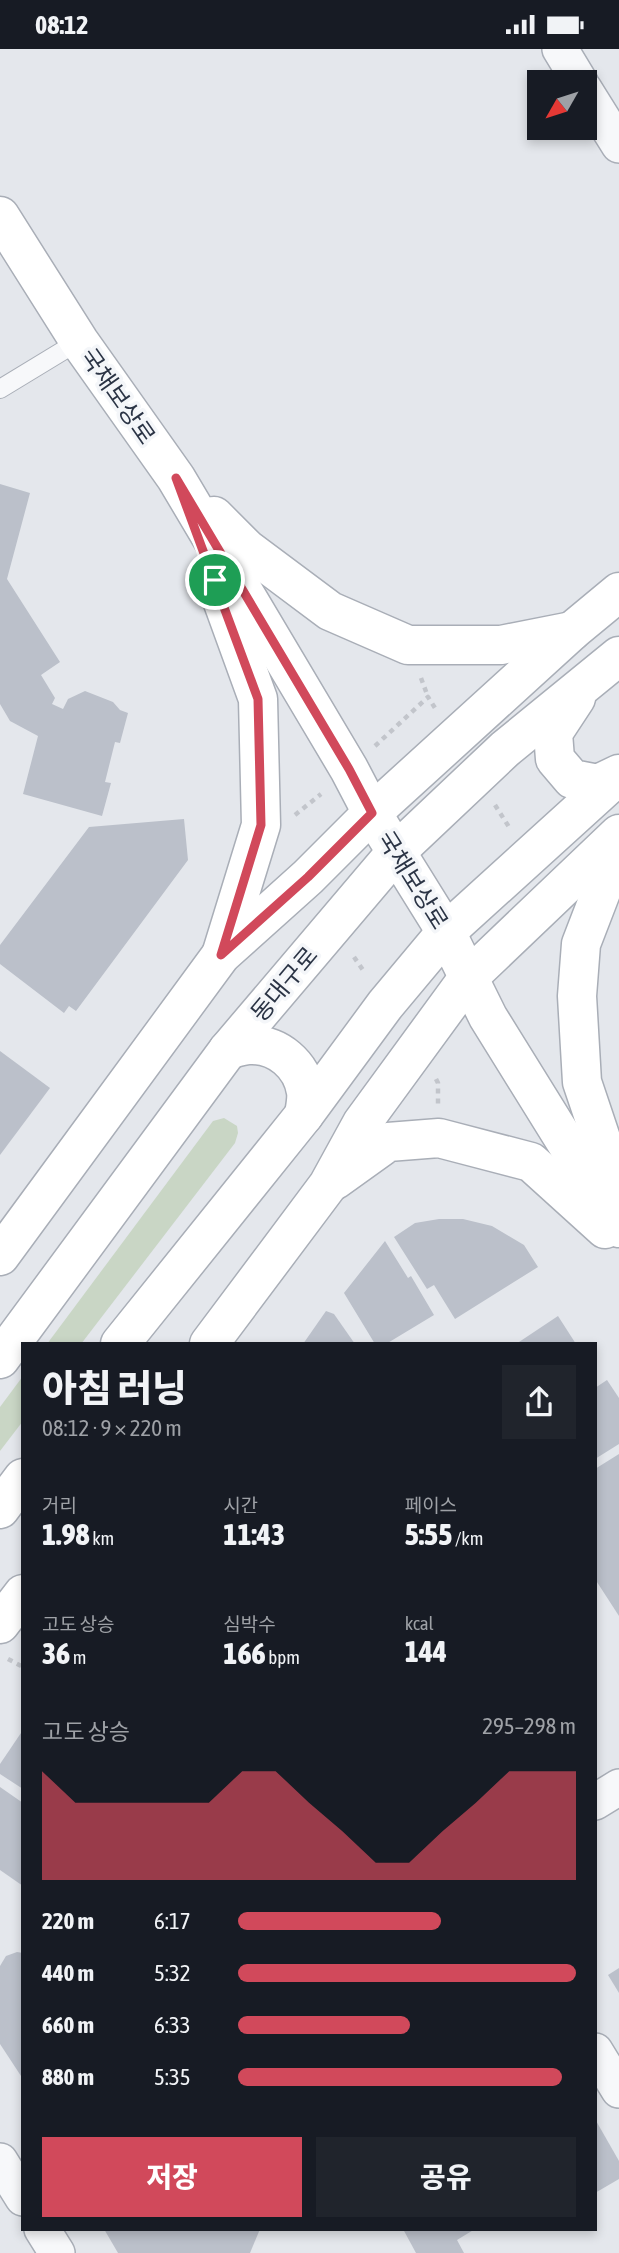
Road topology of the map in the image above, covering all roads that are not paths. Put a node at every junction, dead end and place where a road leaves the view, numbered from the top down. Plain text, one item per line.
1 (560, 49) edge
2 (573, 70) edge
3 (597, 110) edge
4 (619, 145) edge
5 (0, 216) edge
6 (79, 341) junction
7 (0, 389) edge
8 (176, 478) junction
9 (619, 591) edge
10 (572, 631) junction
11 (619, 656) edge
12 (590, 679) junction
13 (619, 774) edge
14 (372, 813) junction
15 (619, 835) edge
16 (396, 852) junction
17 (619, 854) edge
18 (446, 932) junction
19 (221, 955) junction
20 (468, 978) junction
21 (228, 1050) junction
22 (304, 1115) junction
23 (328, 1185) junction
24 (619, 1192) edge
25 (619, 1227) edge
26 (619, 1241) edge
27 (0, 1256) edge
28 (122, 1342) edge
29 (210, 1342) edge
30 (0, 1359) edge
31 (21, 1481) edge
32 (0, 1509) edge
33 (21, 1597) edge
34 (0, 1624) edge
35 (619, 1787) edge
36 (597, 1801) edge
37 (597, 2054) edge
38 (619, 2090) edge
39 (0, 2161) edge
40 (21, 2195) edge
41 (43, 2231) edge
42 (57, 2253) edge

1 - 2 street
3 - 4 street
5 - 6 main road, 국채보상로
6 - 7 lane
6 - 8 main road, 국채보상로
8 - 10 main road
8 - 14 main road, 국채보상로
8 - 19 main road
9 - 10 main road
10 - 14 main road
11 - 12 main road, 동대구로
12 - 13 main road
12 - 16 main road, 동대구로
13 - 18 main road
14 - 16 main road, 국채보상로
14 - 19 main road
15 - 20 main road
16 - 18 main road, 국채보상로
16 - 21 main road, 동대구로
17 - 24 main road
18 - 20 main road, 국채보상로
18 - 22 main road
19 - 27 main road
20 - 23 main road
20 - 25 main road, 국채보상로
21 - 22 main road
21 - 30 main road, 동대구로
22 - 28 main road
23 - 26 main road
23 - 29 main road
31 - 32 main road
33 - 34 main road
35 - 36 street
37 - 38 street
39 - 40 street
41 - 42 street

